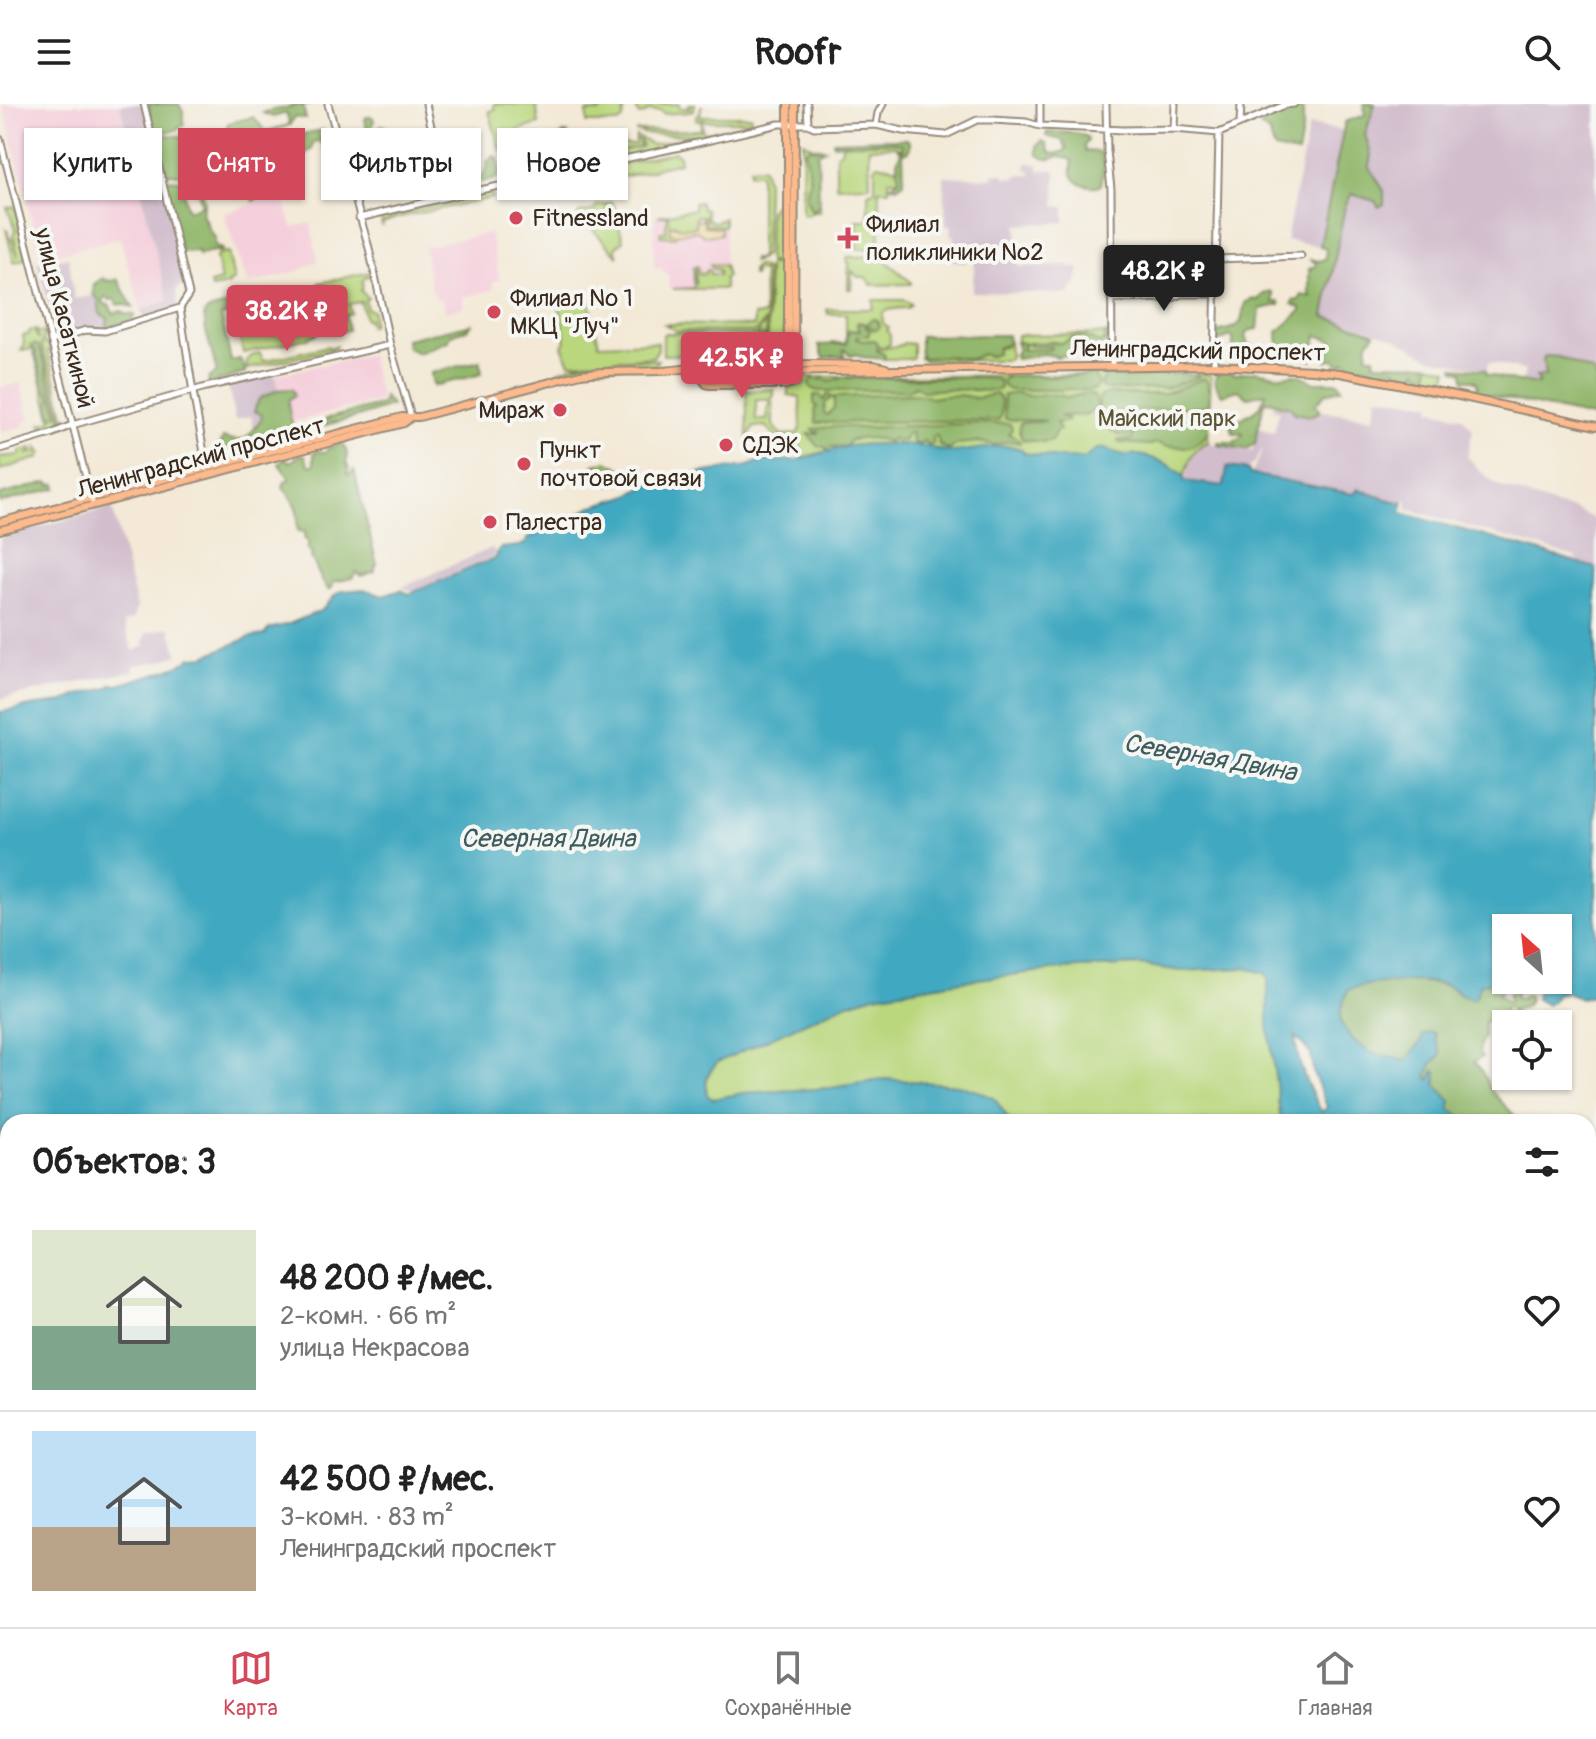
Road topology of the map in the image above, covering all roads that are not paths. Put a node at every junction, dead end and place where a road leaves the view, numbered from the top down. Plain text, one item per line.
1 (144, 104) edge
2 (328, 104) edge
3 (426, 104) edge
4 (788, 104) edge
5 (795, 104) edge
6 (807, 104) edge
7 (883, 104) edge
8 (1040, 104) edge
9 (1106, 104) edge
10 (1175, 104) edge
11 (1241, 104) edge
12 (1294, 104) edge
13 (792, 124) junction
14 (808, 124) junction
15 (1239, 124) junction
16 (876, 125) junction
17 (1040, 126) junction
18 (431, 128) edge
19 (1107, 128) junction
20 (1174, 129) junction
21 (1219, 133) junction
22 (0, 139) edge
23 (481, 190) edge
24 (434, 200) edge
25 (359, 218) junction
26 (1301, 256) dead end
27 (1216, 259) junction
28 (1215, 294) junction
29 (1111, 299) junction
30 (180, 308) junction
31 (51, 341) junction
32 (390, 345) junction
33 (1214, 365) junction
34 (1112, 366) junction
35 (791, 368) junction
36 (685, 369) junction
37 (698, 373) junction
38 (193, 392) junction
39 (411, 418) junction
40 (72, 425) junction
41 (1596, 426) edge
42 (0, 449) edge
43 (208, 470) junction
44 (92, 501) junction
45 (0, 522) edge
46 (0, 530) edge

1 - 30 street
2 - 25 street
3 - 18 street
4 - 13 main road
5 - 13 main road
6 - 14 street
7 - 16 street
8 - 17 street
9 - 19 street
10 - 20 street
11 - 15 street
12 - 15 street
13 - 14 street
13 - 23 street
13 - 35 main road
14 - 16 street
15 - 21 street
16 - 17 street
17 - 19 street
19 - 20 street
19 - 29 street
20 - 21 street
21 - 27 street
22 - 31 street, улица Касаткиной
24 - 25 street
25 - 32 street
26 - 27 street
27 - 28 street
28 - 29 street
28 - 33 street
29 - 34 street
30 - 31 street
30 - 38 street
31 - 40 street, улица Касаткиной
32 - 38 street
32 - 39 street
33 - 34 main road, Ленинградский проспект
33 - 41 main road, Ленинградский проспект
34 - 35 main road, Ленинградский проспект
35 - 36 main road, Ленинградский проспект
35 - 37 main road, Ленинградский проспект
35 - 37 main road
36 - 37 main road, Ленинградский проспект
36 - 39 main road, Ленинградский проспект
38 - 40 street
38 - 43 street
39 - 43 main road, Ленинградский проспект
40 - 42 street
40 - 44 street, улица Касаткиной
43 - 44 main road, Ленинградский проспект
44 - 45 main road, Ленинградский проспект
44 - 46 main road, Ленинградский проспект

